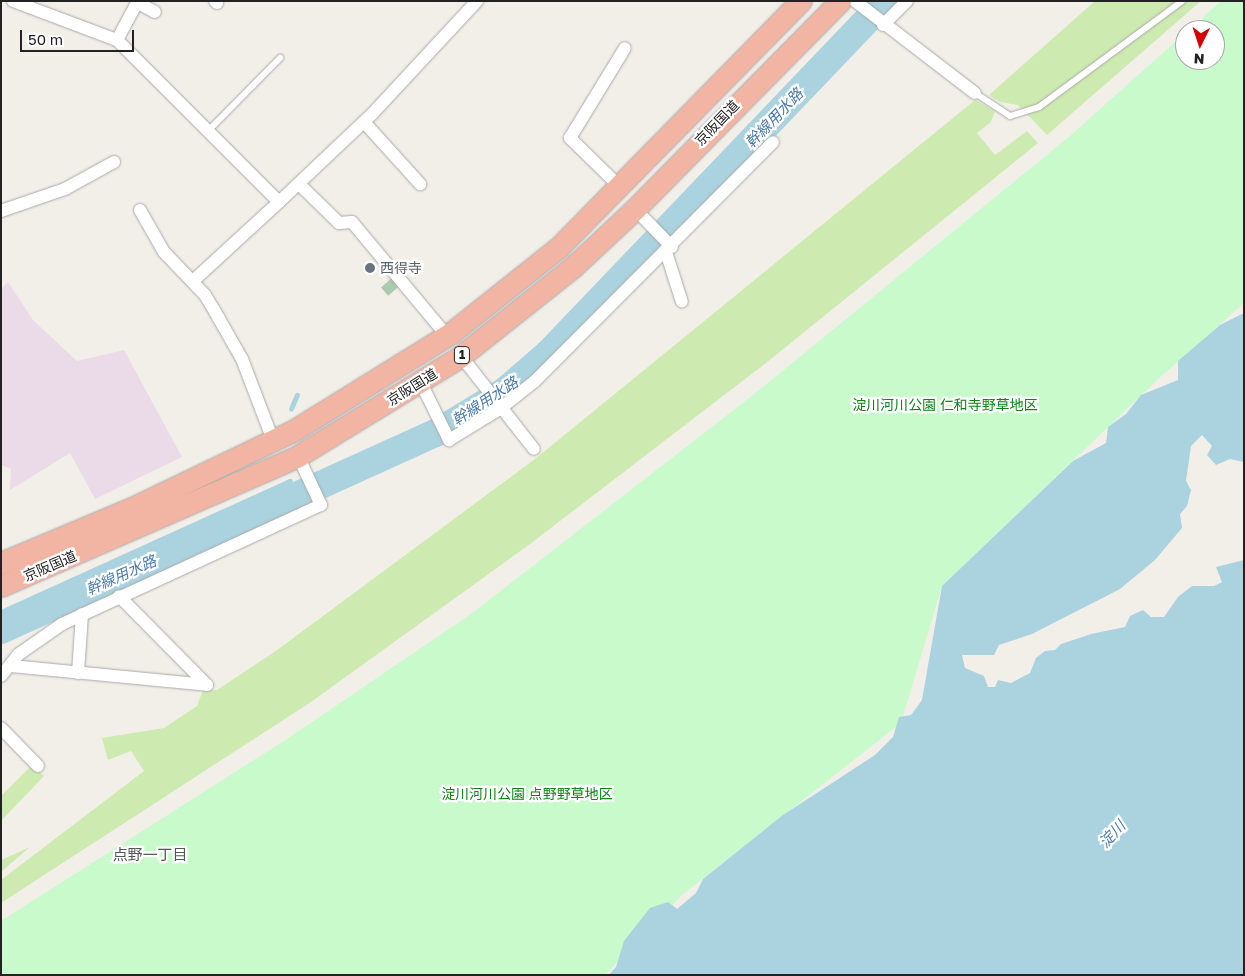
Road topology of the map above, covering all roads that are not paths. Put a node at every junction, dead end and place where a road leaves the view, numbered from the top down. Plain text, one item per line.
1 (13, 1) edge
2 (801, 1) edge
3 (840, 1) edge
4 (907, 1) edge
5 (1182, 1) edge
6 (138, 2) edge
7 (476, 2) edge
8 (859, 4) edge
9 (155, 12) dead end
10 (881, 24) junction
11 (117, 40) junction
12 (626, 48) dead end
13 (280, 58) dead end
14 (975, 93) joint
15 (364, 122) junction
16 (208, 131) junction
17 (773, 142) dead end
18 (114, 162) dead end
19 (299, 184) junction
20 (420, 184) dead end
21 (619, 186) junction
22 (279, 202) junction
23 (140, 210) dead end
24 (1, 211) edge
25 (641, 215) junction
26 (669, 250) junction
27 (193, 281) junction
28 (682, 302) dead end
29 (447, 336) junction
30 (461, 356) junction
31 (420, 383) junction
32 (501, 408) junction
33 (273, 440) junction
34 (534, 448) dead end
35 (302, 466) junction
36 (1, 563) edge
37 (1, 586) edge
38 (119, 596) junction
39 (82, 614) junction
40 (11, 666) junction
41 (78, 673) junction
42 (1, 676) edge
43 (1, 728) edge
44 (38, 766) dead end

1 - 11 street
2 - 21 highway, 京阪国道 / 1
3 - 25 highway, 京阪国道 / 1
4 - 10 street
5 - 14 lane
6 - 9 street
6 - 11 street
7 - 15 street
8 - 10 street
10 - 14 street
11 - 16 street
12 - 21 street
13 - 16 lane
15 - 19 street
15 - 20 street
16 - 22 street
17 - 26 street
18 - 24 street
19 - 22 street
19 - 29 street
21 - 29 highway, 京阪国道 / 1
22 - 27 street
23 - 27 street
25 - 26 street
25 - 30 highway, 京阪国道 / 1
26 - 28 street
26 - 32 street
27 - 33 street
29 - 33 highway, 京阪国道 / 1
30 - 31 highway, 京阪国道 / 1
30 - 32 street
31 - 32 street
31 - 35 highway, 京阪国道 / 1
32 - 34 street
33 - 36 highway, 京阪国道 / 1
35 - 37 highway, 京阪国道 / 1
35 - 38 street
38 - 39 street
38 - 41 street
39 - 40 street
39 - 41 street
40 - 41 street
40 - 42 street
43 - 44 street

